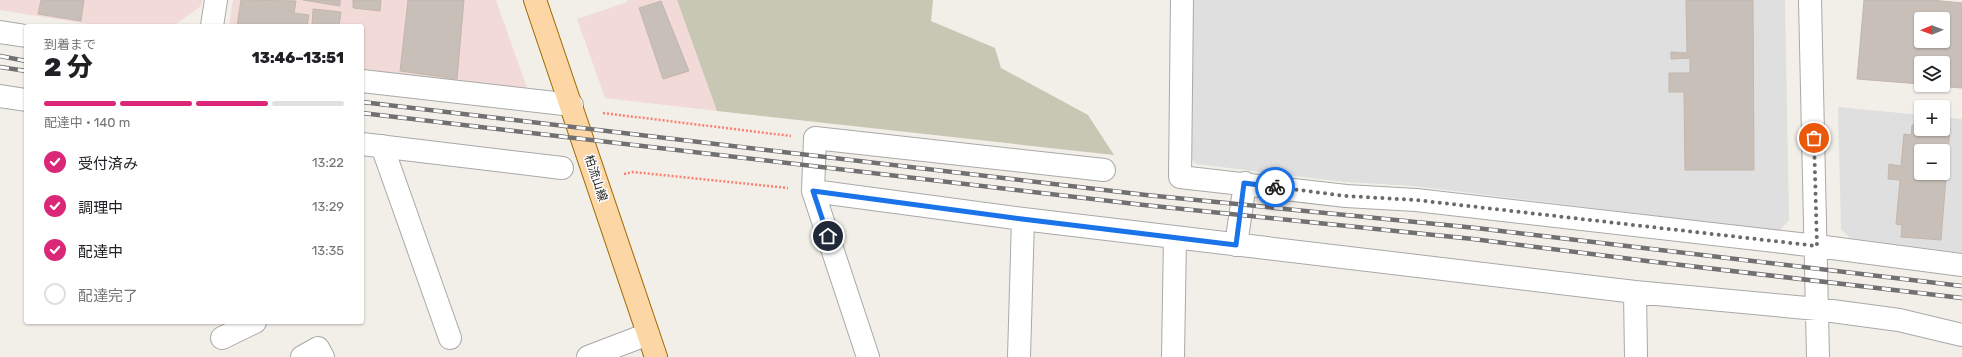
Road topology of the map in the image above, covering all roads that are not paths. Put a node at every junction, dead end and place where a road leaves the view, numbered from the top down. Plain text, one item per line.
1 (216, 0) edge
2 (535, 0) edge
3 (1182, 0) edge
4 (1810, 0) edge
5 (212, 24) edge
6 (0, 32) edge
7 (24, 36) edge
8 (364, 81) edge
9 (0, 96) edge
10 (24, 100) edge
11 (572, 106) junction
12 (372, 145) edge
13 (562, 168) dead end
14 (1104, 170) dead end
15 (1244, 183) junction
16 (813, 191) junction
17 (1022, 219) junction
18 (1176, 237) junction
19 (1236, 245) junction
20 (1817, 246) junction
21 (1962, 266) edge
22 (1635, 292) junction
23 (1817, 309) junction
24 (251, 324) edge
25 (648, 334) junction
26 (1962, 335) edge
27 (222, 338) dead end
28 (450, 338) dead end
29 (302, 357) edge
30 (323, 357) edge
31 (588, 357) edge
32 (656, 357) edge
33 (868, 357) edge
34 (1019, 357) edge
35 (1173, 357) edge
36 (1636, 357) edge
37 (1818, 357) edge

1 - 5 street
2 - 11 main road, 柏流山線
3 - 15 street
4 - 20 street
6 - 7 street
8 - 11 street
9 - 10 street
11 - 25 main road, 柏流山線
12 - 13 street
12 - 28 street
14 - 16 street
15 - 19 street
15 - 20 street
16 - 17 street
16 - 33 street
17 - 18 street
17 - 34 street
18 - 19 street
18 - 35 street
19 - 22 street
20 - 21 street
20 - 23 street
22 - 23 street
22 - 36 street
23 - 26 street
23 - 37 street
24 - 27 street
25 - 31 street
25 - 32 main road, 柏流山線
29 - 30 street

